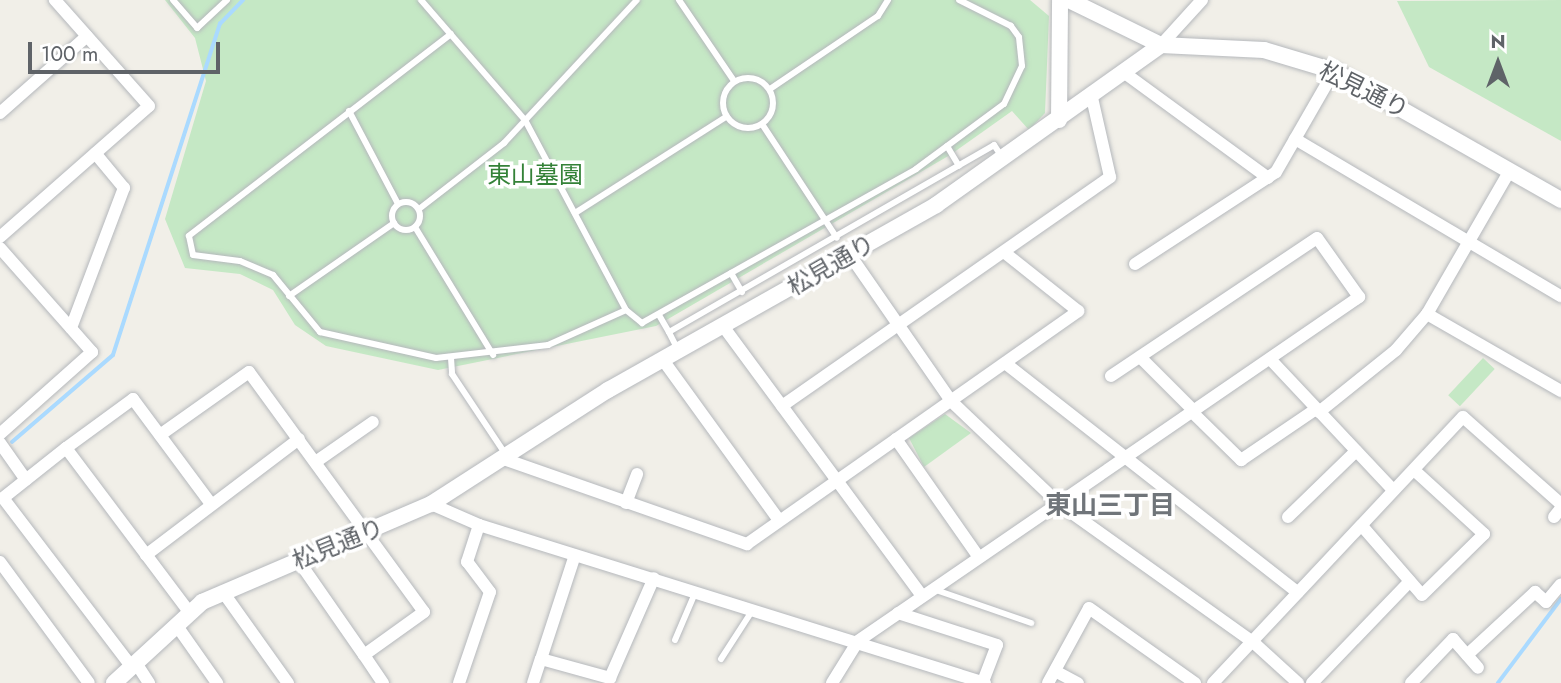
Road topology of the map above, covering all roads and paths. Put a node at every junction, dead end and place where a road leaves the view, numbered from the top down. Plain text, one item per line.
1 (173, 0) edge
2 (227, 0) edge
3 (421, 0) edge
4 (637, 0) edge
5 (679, 0) edge
6 (888, 0) edge
7 (959, 0) edge
8 (1060, 0) edge
9 (1069, 0) edge
10 (1202, 0) edge
11 (58, 1) edge
12 (451, 34) junction
13 (87, 36) junction
14 (1161, 45) junction
15 (1334, 71) junction
16 (1126, 74) junction
17 (734, 81) junction
18 (769, 89) junction
19 (1092, 98) junction
20 (349, 111) junction
21 (0, 113) edge
22 (727, 116) junction
23 (525, 120) junction
24 (1059, 120) junction
25 (762, 124) junction
26 (1294, 139) junction
27 (947, 146) junction
28 (95, 153) junction
29 (1003, 160) junction
30 (959, 166) junction
31 (1510, 170) junction
32 (1269, 178) junction
33 (1561, 200) edge
34 (398, 204) junction
35 (898, 205) junction
36 (419, 209) junction
37 (575, 213) junction
38 (825, 218) junction
39 (909, 221) junction
40 (394, 223) junction
41 (415, 228) junction
42 (0, 237) edge
43 (837, 238) junction
44 (1469, 242) junction
45 (0, 248) edge
46 (1005, 253) junction
47 (850, 255) junction
48 (790, 264) junction
49 (1135, 264) dead end
50 (731, 273) junction
51 (802, 282) junction
52 (741, 292) junction
53 (289, 296) junction
54 (1561, 296) edge
55 (626, 310) junction
56 (1427, 314) junction
57 (659, 315) junction
58 (898, 325) junction
59 (723, 326) junction
60 (71, 328) junction
61 (669, 332) junction
62 (679, 351) junction
63 (493, 355) junction
64 (1140, 357) junction
65 (451, 358) junction
66 (1270, 359) junction
67 (663, 360) junction
68 (1005, 363) junction
69 (1111, 376) dead end
70 (1561, 391) edge
71 (951, 401) junction
72 (782, 406) junction
73 (1317, 410) junction
74 (1193, 411) junction
75 (373, 422) dead end
76 (0, 433) edge
77 (160, 435) junction
78 (299, 439) junction
79 (896, 439) junction
80 (0, 443) edge
81 (66, 448) junction
82 (1356, 450) junction
83 (503, 457) junction
84 (1123, 458) junction
85 (317, 461) junction
86 (1414, 470) junction
87 (637, 474) dead end
88 (26, 480) junction
89 (836, 480) junction
90 (1392, 490) junction
91 (626, 503) junction
92 (1058, 503) junction
93 (211, 504) junction
94 (432, 504) junction
95 (1559, 510) edge
96 (1289, 517) dead end
97 (779, 520) junction
98 (479, 525) junction
99 (1362, 526) junction
100 (368, 530) junction
101 (146, 555) junction
102 (575, 555) junction
103 (978, 556) junction
104 (298, 560) junction
105 (0, 562) edge
106 (654, 578) junction
107 (1410, 581) junction
108 (1561, 584) edge
109 (696, 591) junction
110 (223, 592) junction
111 (927, 592) junction
112 (1298, 593) junction
113 (754, 609) junction
114 (189, 612) junction
115 (898, 613) junction
116 (1031, 623) dead end
117 (177, 626) junction
118 (675, 640) dead end
119 (858, 641) junction
120 (1252, 642) junction
121 (364, 654) junction
122 (1467, 655) junction
123 (541, 659) junction
124 (721, 659) dead end
125 (133, 665) junction
126 (1478, 668) dead end
127 (950, 671) junction
128 (1051, 677) edge
129 (89, 683) edge
130 (114, 683) edge
131 (149, 683) edge
132 (217, 683) edge
133 (288, 683) edge
134 (383, 683) edge
135 (459, 683) edge
136 (533, 683) edge
137 (832, 683) edge
138 (943, 683) edge
139 (984, 683) edge
140 (1078, 683) edge
141 (1195, 683) edge
142 (1213, 683) edge
143 (1298, 683) edge
144 (1312, 683) edge
145 (1411, 683) edge

1 - 2 lane
3 - 12 lane
4 - 23 lane
5 - 17 lane
6 - 18 lane
7 - 27 lane
8 - 24 street
9 - 14 street
10 - 14 street
11 - 13 street
12 - 20 lane
12 - 23 lane
13 - 21 street
13 - 28 street
14 - 15 street, 松見通り
14 - 16 street, 松見通り
15 - 26 street
15 - 31 street, 松見通り
16 - 19 street, 松見通り
16 - 32 street
17 - 18 lane
17 - 22 lane
18 - 25 lane
19 - 24 street, 松見通り
19 - 46 street
20 - 34 lane
20 - 53 lane
22 - 25 lane
22 - 37 lane
23 - 36 lane
23 - 37 lane
24 - 29 street, 松見通り
25 - 38 lane
26 - 32 street
26 - 44 street
27 - 30 lane
27 - 38 lane
28 - 42 street
28 - 60 street
29 - 30 lane
29 - 39 street, 松見通り
30 - 35 lane
31 - 33 street, 松見通り
31 - 44 street
32 - 49 street
34 - 36 lane
34 - 40 lane
35 - 39 lane
35 - 43 lane
36 - 41 lane
37 - 55 lane
38 - 43 lane
38 - 50 lane
39 - 47 street, 松見通り
40 - 41 lane
40 - 53 lane
41 - 63 lane
43 - 48 lane
44 - 54 street
44 - 56 street
45 - 60 street
46 - 58 street
46 - 68 street
47 - 51 street, 松見通り
47 - 58 street
48 - 51 lane
48 - 52 lane
50 - 52 lane
50 - 57 lane
51 - 59 street, 松見通り
52 - 61 lane
53 - 65 lane
55 - 57 lane
55 - 63 lane
56 - 70 street
56 - 73 street
57 - 61 lane
58 - 71 street
58 - 72 street
59 - 62 street, 松見通り
59 - 72 street
60 - 76 street
61 - 62 lane
62 - 67 street, 松見通り
63 - 65 lane
64 - 66 street
64 - 69 street
64 - 74 street
65 - 83 lane
66 - 73 street
66 - 74 street
67 - 83 street, 松見通り
67 - 97 street
68 - 71 street
68 - 84 street
71 - 79 street
71 - 92 street
72 - 89 street
73 - 74 street
73 - 82 street
74 - 84 street
75 - 85 street
77 - 78 street
77 - 81 street
77 - 93 street
78 - 85 street
78 - 93 street
79 - 89 street
79 - 103 street
80 - 88 street
81 - 88 street
81 - 101 street
82 - 90 street
82 - 96 street
83 - 91 street
83 - 94 street, 松見通り
84 - 92 street
84 - 112 street
85 - 100 street
86 - 90 street
86 - 95 street
86 - 107 street
87 - 91 street
88 - 125 street
89 - 97 street
89 - 111 street
90 - 99 street
91 - 97 street
92 - 103 street
92 - 120 street
93 - 101 street
94 - 98 street
94 - 100 street, 松見通り
98 - 102 street
98 - 135 street
99 - 107 street
99 - 112 street
100 - 104 street, 松見通り
100 - 121 street
101 - 114 street
102 - 106 street
102 - 123 street
103 - 111 street
104 - 110 street, 松見通り
104 - 121 street
105 - 129 street
106 - 109 street
106 - 123 street
107 - 144 street
108 - 122 street
109 - 113 street
109 - 118 lane
110 - 114 street, 松見通り
110 - 133 street
111 - 115 street
111 - 116 lane
112 - 120 street
113 - 119 street
113 - 124 lane
114 - 117 street, 松見通り
115 - 119 street
115 - 139 street
117 - 125 street, 松見通り
117 - 132 street
119 - 127 street
119 - 137 street
120 - 142 street
120 - 143 street
121 - 134 street
122 - 126 street
122 - 145 street
123 - 136 street
125 - 130 street, 松見通り
125 - 131 street
127 - 138 lane
127 - 139 street
128 - 140 street
128 - 141 street

